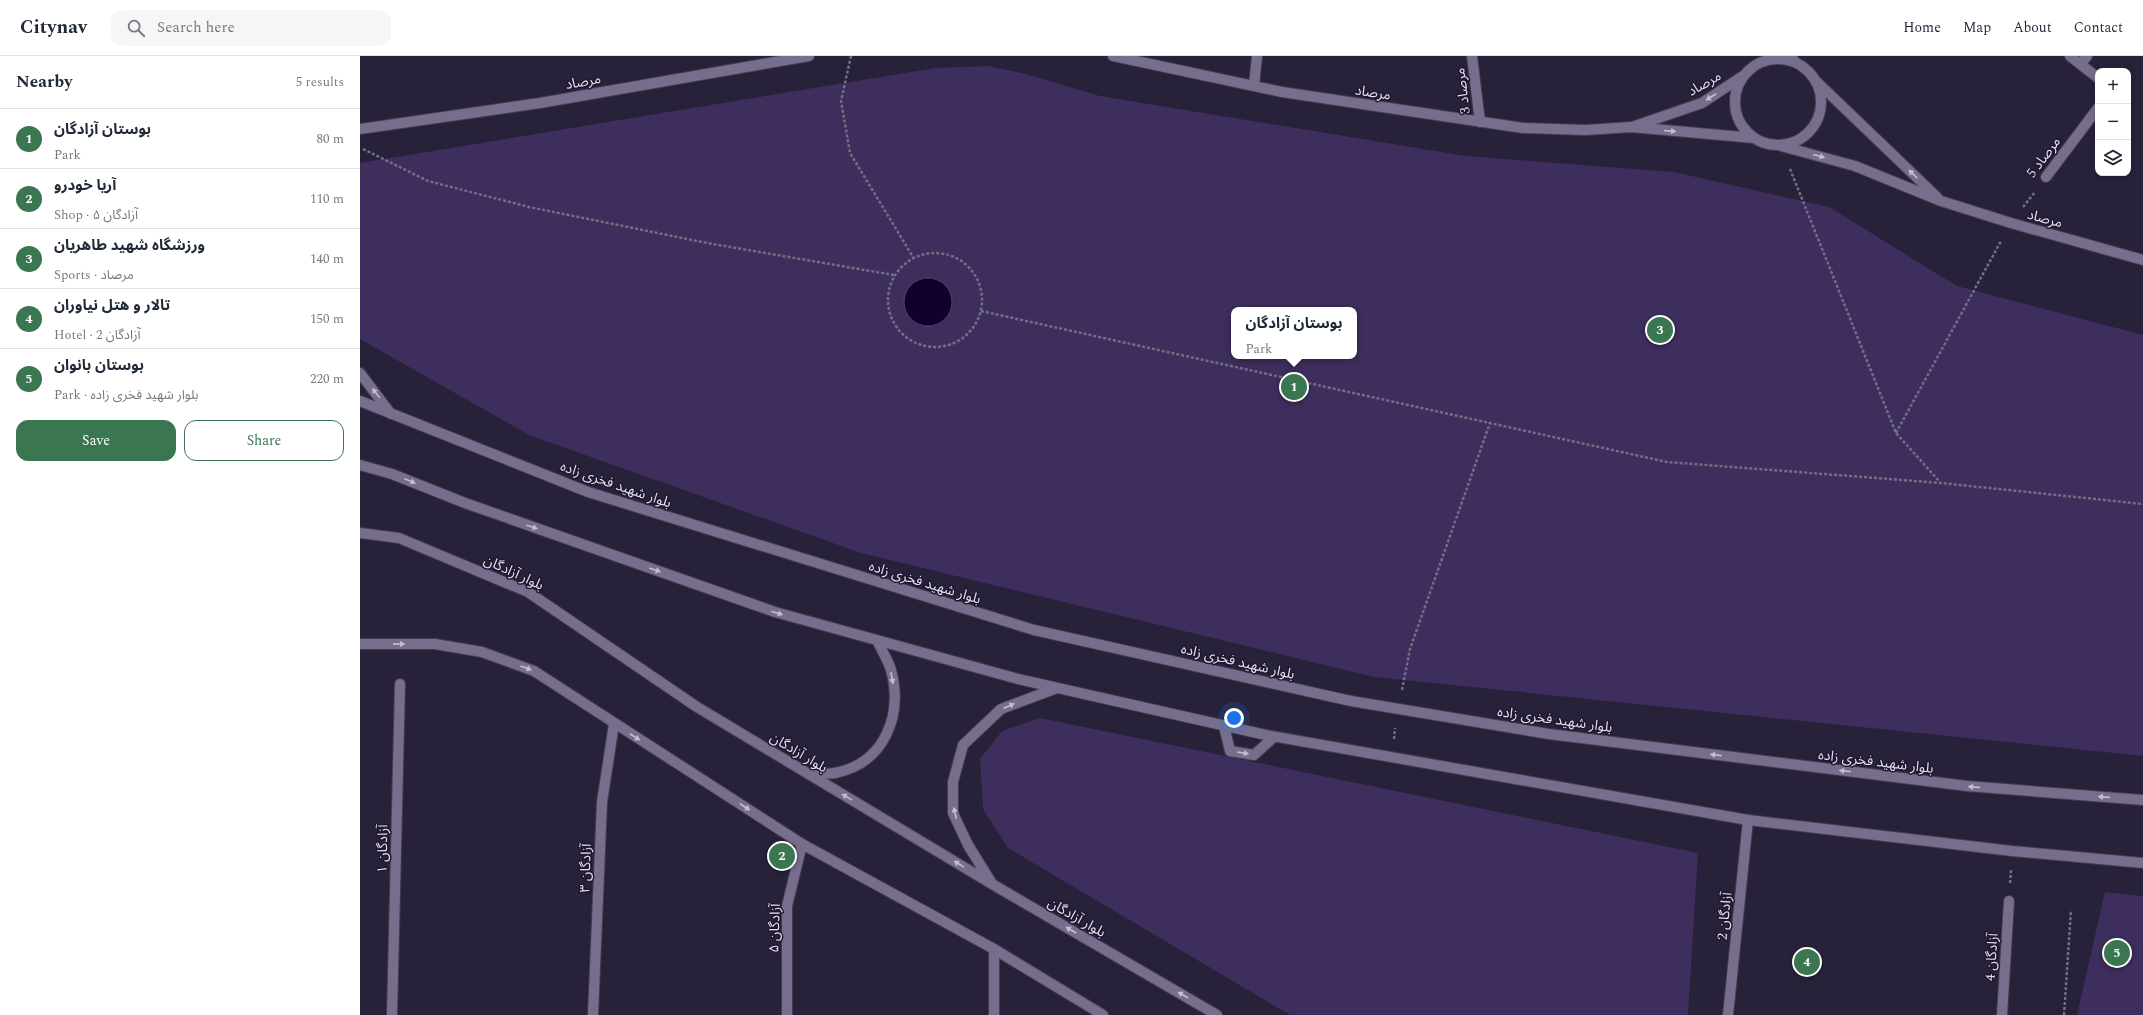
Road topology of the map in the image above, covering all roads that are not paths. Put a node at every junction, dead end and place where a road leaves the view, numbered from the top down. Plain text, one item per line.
1 (809, 56) edge
2 (1113, 56) edge
3 (1257, 56) edge
4 (1472, 56) edge
5 (2070, 56) edge
6 (2087, 56) edge
7 (1793, 59) edge
8 (2081, 64) junction
9 (1744, 76) junction
10 (2095, 76) edge
11 (1816, 82) junction
12 (1254, 85) junction
13 (2095, 112) edge
14 (1480, 122) junction
15 (1631, 128) junction
16 (360, 129) edge
17 (1754, 138) junction
18 (1781, 146) junction
19 (2046, 177) road end
20 (1941, 201) junction
21 (2143, 260) edge
22 (360, 373) edge
23 (360, 401) edge
24 (391, 414) junction
25 (360, 465) edge
26 (360, 471) edge
27 (392, 474) junction
28 (360, 533) edge
29 (878, 642) junction
30 (360, 644) edge
31 (400, 684) dead end
32 (1057, 688) junction
33 (614, 724) junction
34 (1224, 726) junction
35 (1274, 737) junction
36 (810, 775) junction
37 (2143, 800) edge
38 (1748, 820) junction
39 (802, 844) junction
40 (2143, 863) edge
41 (992, 884) junction
42 (2009, 901) road end
43 (994, 949) junction
44 (392, 1015) edge
45 (593, 1015) edge
46 (787, 1015) edge
47 (994, 1015) edge
48 (1103, 1015) edge
49 (1217, 1015) edge
50 (1728, 1015) edge
51 (2002, 1015) edge

1 - 16 main road, مرصاد
2 - 12 main road, مرصاد
3 - 12 main road
4 - 14 main road, مرصاد 3
5 - 8 main road
6 - 8 main road
7 - 9 main road
7 - 11 main road
8 - 10 main road
9 -> 15 main road, مرصاد
9 - 17 main road
11 - 18 main road
20 -> 11 main road, مرصاد
12 - 14 main road, مرصاد
13 - 19 main road, مرصاد 5
14 - 15 main road, مرصاد
15 -> 17 main road, مرصاد
17 - 18 main road
18 -> 20 main road, مرصاد
20 - 21 main road, مرصاد
24 -> 22 main road
23 - 24 main road, بلوار شهید فخری زاده
37 -> 24 main road, بلوار شهید فخری زاده
25 - 27 main road
26 - 27 main road
27 -> 29 main road
28 - 36 main road, بلوار آزادگان
29 - 32 main road
29 -> 36 main road
30 -> 33 main road
31 - 44 main road, آزادگان ۱
32 - 34 main road
41 -> 32 main road
33 -> 39 main road
33 - 45 main road, آزادگان ۳
34 - 35 main road
34 -> 35 main road
35 - 38 main road
41 -> 36 main road, بلوار آزادگان
38 - 40 main road
38 - 50 main road, آزادگان 2
39 - 43 main road
39 - 46 main road, آزادگان ۵
49 -> 41 main road, بلوار آزادگان
42 - 51 main road, آزادگان 4
43 - 47 main road
43 - 48 main road

